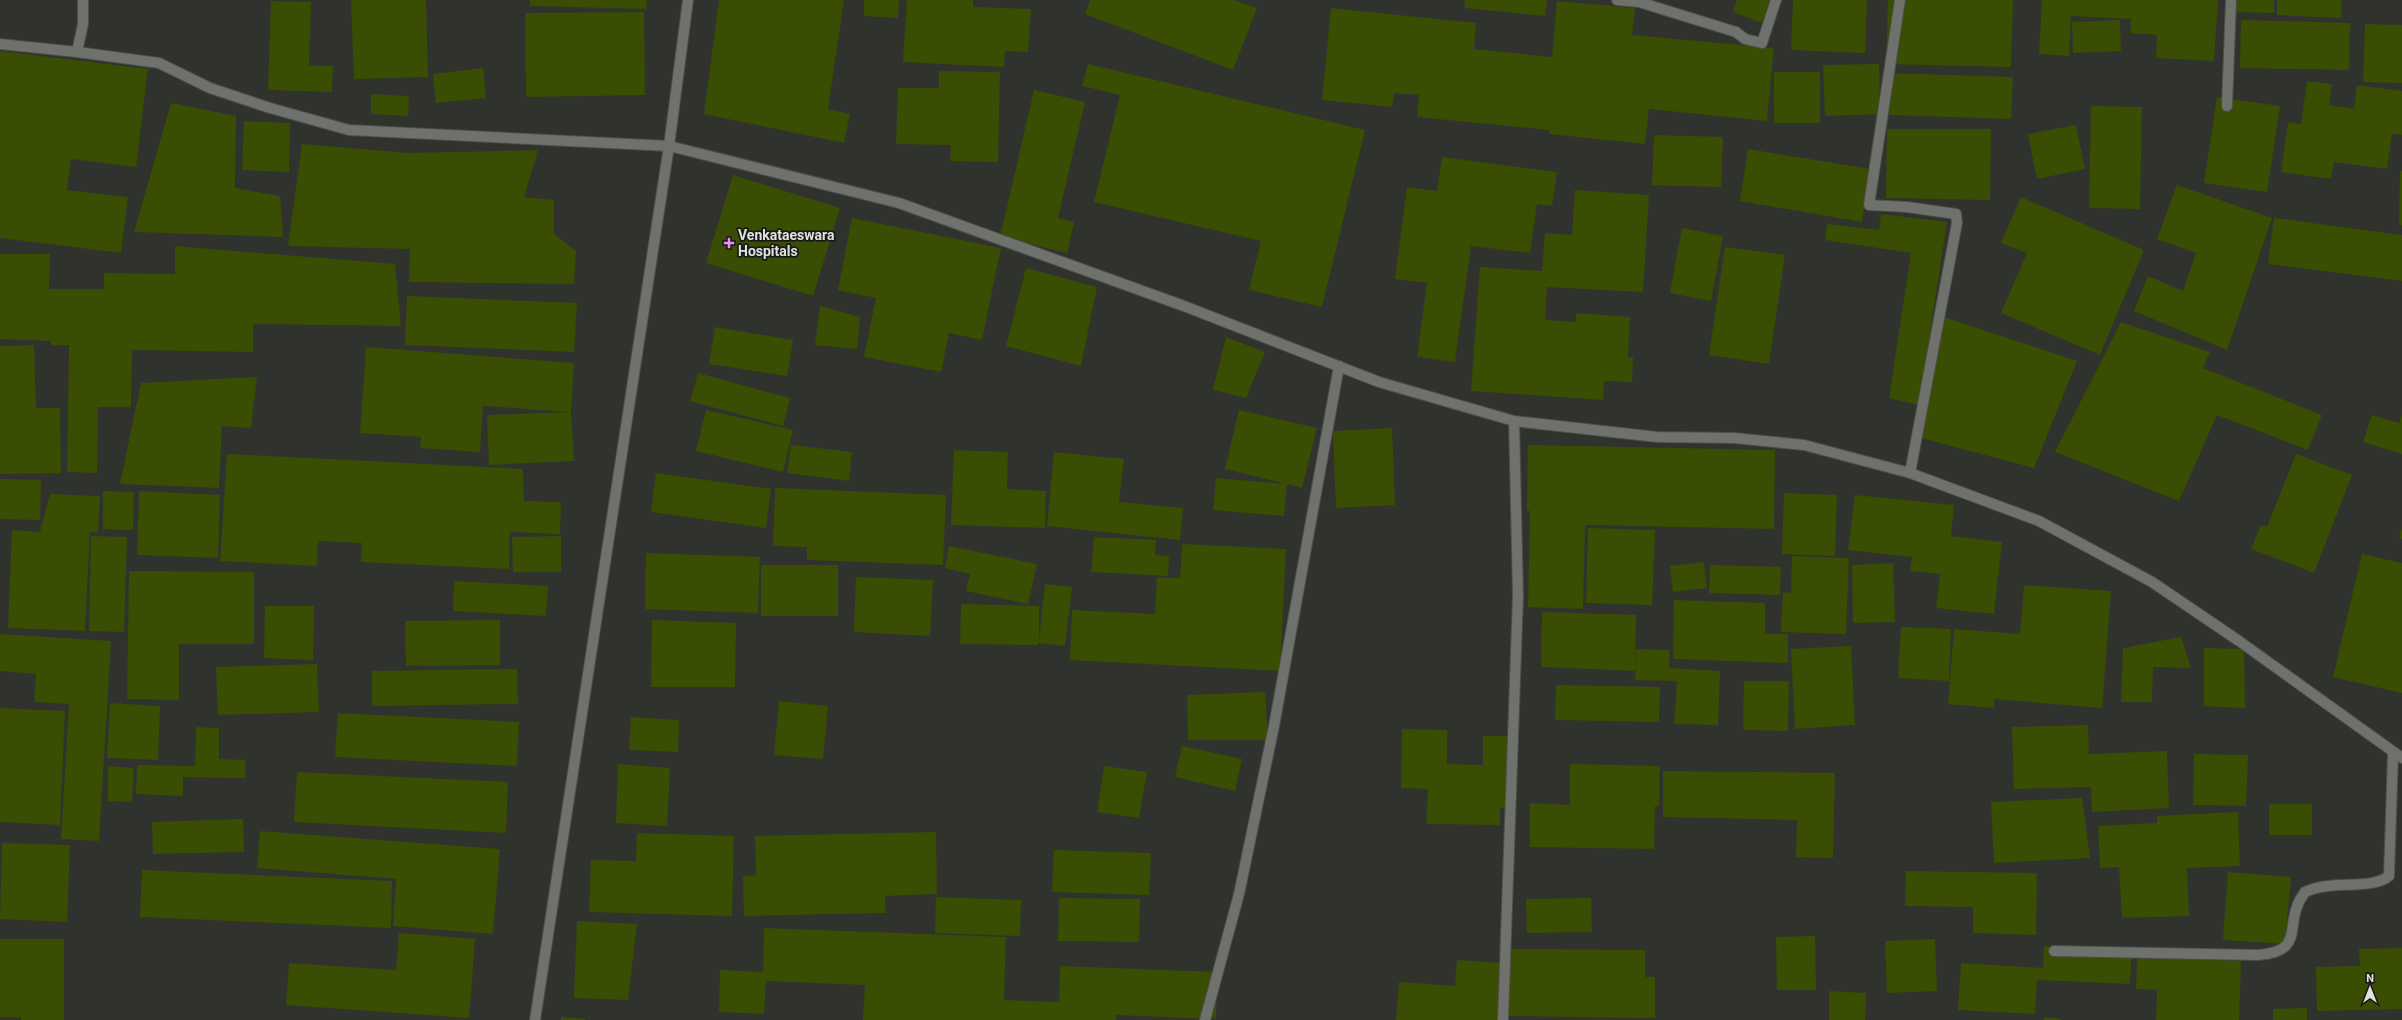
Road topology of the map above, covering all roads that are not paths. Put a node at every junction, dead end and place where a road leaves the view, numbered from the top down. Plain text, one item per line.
1 (83, 0) edge
2 (688, 0) edge
3 (1617, 0) edge
4 (1776, 0) edge
5 (1900, 0) edge
6 (2230, 0) edge
7 (0, 44) edge
8 (77, 52) junction
9 (2227, 106) dead end
10 (669, 146) junction
11 (1339, 366) junction
12 (1514, 421) junction
13 (1910, 474) junction
14 (2398, 756) edge
15 (2054, 951) dead end
16 (535, 1020) edge
17 (1205, 1020) edge
18 (1503, 1020) edge

1 - 8 street
2 - 10 street
3 - 4 street
5 - 13 street
6 - 9 street
7 - 8 street
8 - 10 street
10 - 11 street
10 - 16 street
11 - 12 street
11 - 17 street
12 - 13 street
12 - 18 street
13 - 14 street
14 - 15 street

